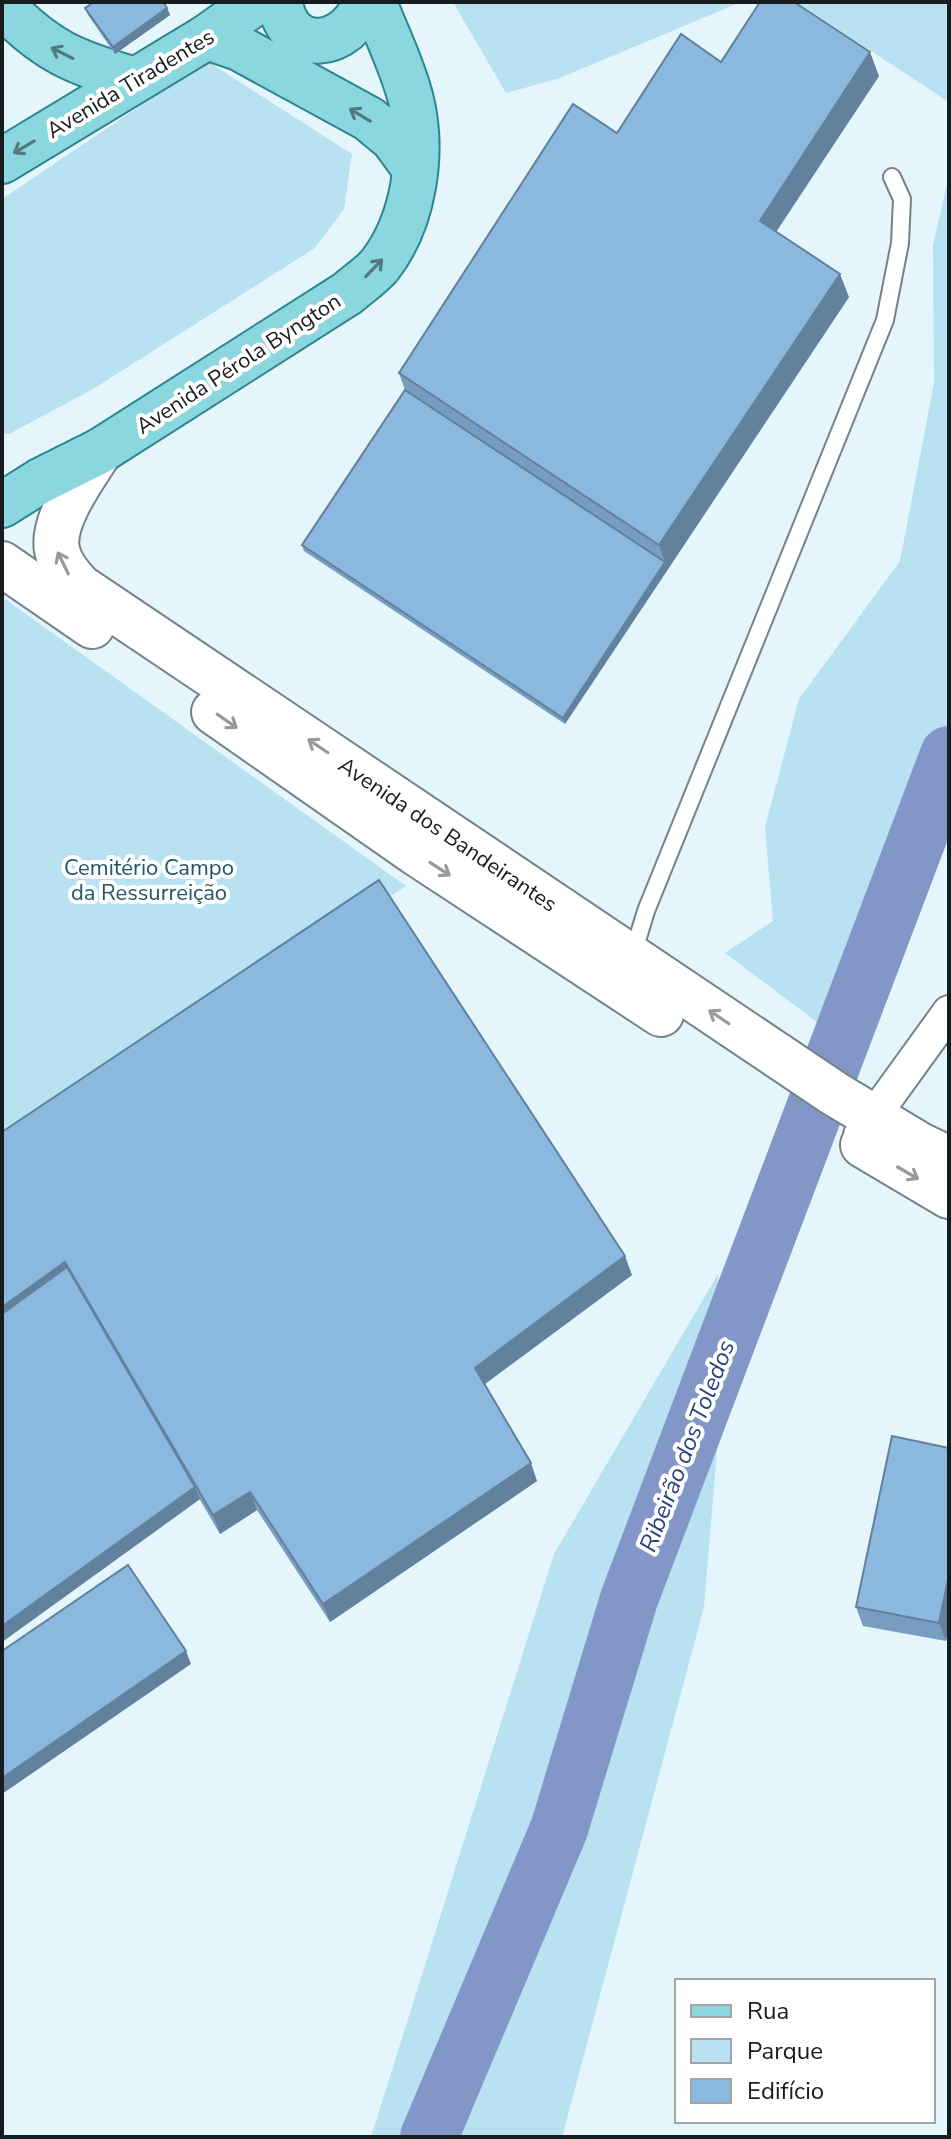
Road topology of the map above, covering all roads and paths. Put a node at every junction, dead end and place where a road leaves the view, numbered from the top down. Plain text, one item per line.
1 (256, 2) edge
2 (280, 2) edge
3 (365, 2) edge
4 (374, 2) edge
5 (2, 5) edge
6 (207, 37) junction
7 (135, 80) junction
8 (2, 161) edge
9 (415, 169) junction
10 (892, 177) dead end
11 (100, 451) junction
12 (21, 474) edge
13 (2, 505) edge
14 (2, 564) edge
15 (632, 958) junction
16 (949, 1012) edge
17 (776, 1073) junction
18 (864, 1129) junction
19 (949, 1159) edge
20 (949, 1196) edge

1 - 6 main road, Avenida Tiradentes
2 - 3 main road
4 - 9 main road
7 -> 5 main road
6 - 7 main road, Avenida Tiradentes
9 -> 6 main road
7 -> 8 main road, Avenida Tiradentes
11 -> 9 main road, Avenida Pérola Byngton
10 - 15 lane
11 - 12 main road, Avenida Pérola Byngton
15 -> 11 main road, Avenida dos Bandeirantes
12 - 13 main road, Avenida Pérola Byngton
14 -> 17 main road, Avenida dos Bandeirantes
17 -> 15 main road, Avenida dos Bandeirantes
16 - 18 street
17 - 18 main road, Avenida dos Bandeirantes
18 - 19 main road, Avenida dos Bandeirantes
18 -> 20 main road, Avenida dos Bandeirantes

